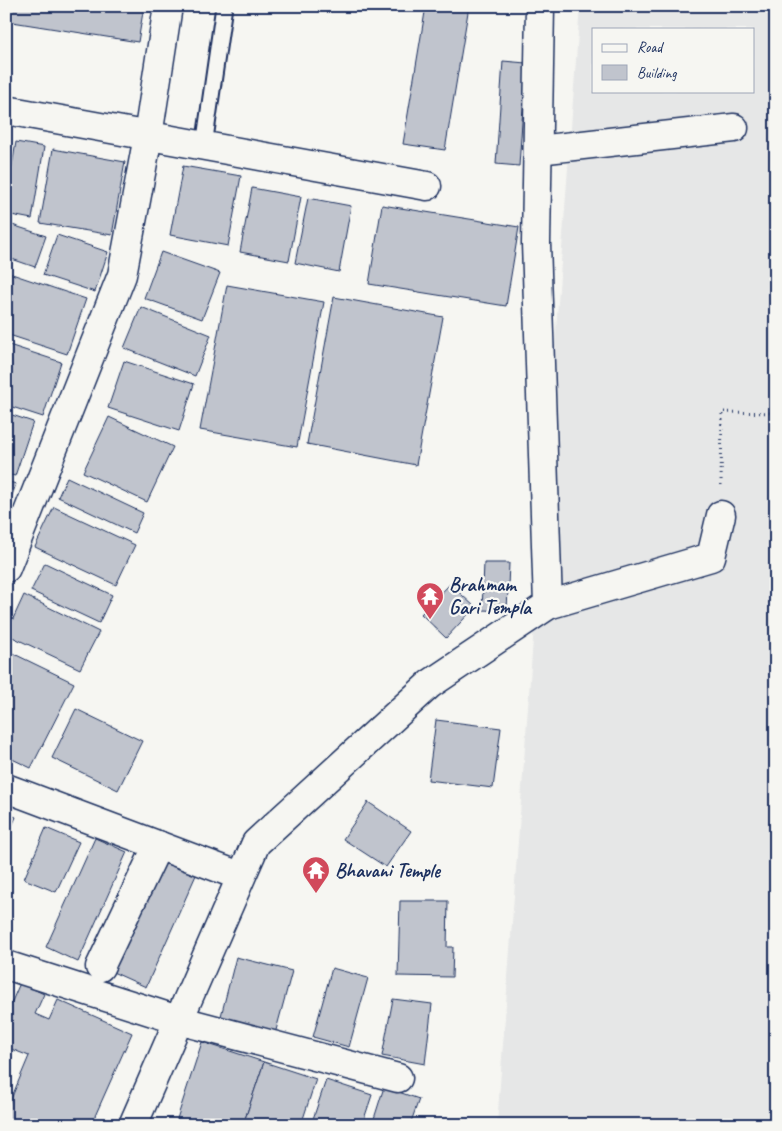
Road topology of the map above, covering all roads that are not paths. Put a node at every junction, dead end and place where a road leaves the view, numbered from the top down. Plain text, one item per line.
1 (168, 6) edge
2 (224, 6) edge
3 (540, 6) edge
4 (6, 110) edge
5 (734, 128) dead end
6 (148, 136) junction
7 (204, 146) junction
8 (538, 150) junction
9 (427, 186) dead end
10 (721, 516) road end
11 (6, 568) edge
12 (548, 605) junction
13 (6, 788) edge
14 (158, 845) junction
15 (240, 876) junction
16 (6, 965) edge
17 (100, 967) dead end
18 (178, 1020) junction
19 (398, 1078) dead end
20 (133, 1125) edge

1 - 6 street
2 - 7 lane
3 - 8 street
4 - 6 street
5 - 8 street
6 - 7 street
6 - 11 street
7 - 9 street
8 - 12 street
10 - 12 street
12 - 15 street
13 - 14 street
14 - 15 street
14 - 17 street
15 - 18 street
16 - 18 street
18 - 19 street
18 - 20 street

